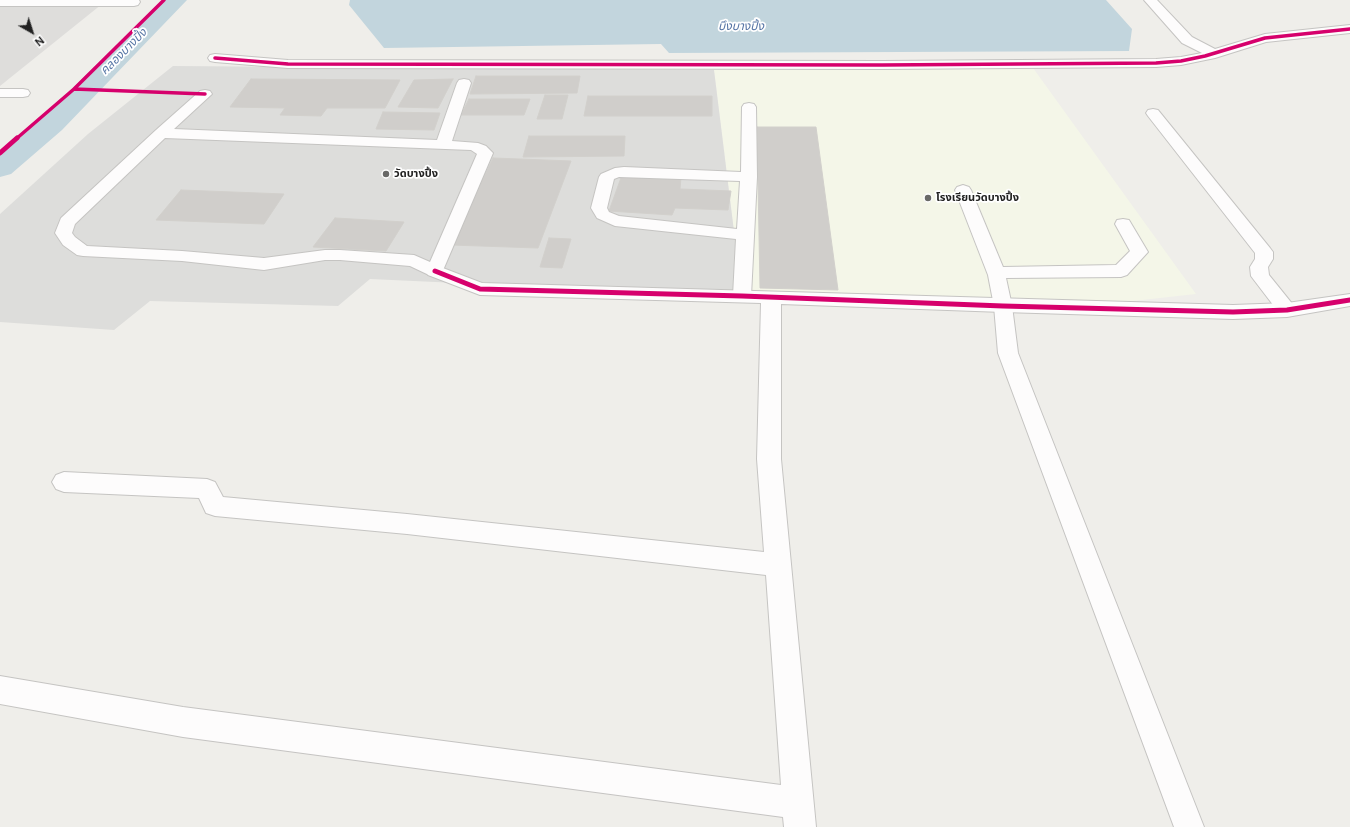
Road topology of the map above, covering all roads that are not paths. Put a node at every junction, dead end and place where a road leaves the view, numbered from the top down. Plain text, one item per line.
1 (1150, 0) edge
2 (0, 2) edge
3 (134, 2) dead end
4 (1350, 28) edge
5 (1215, 54) junction
6 (215, 58) dead end
7 (464, 83) dead end
8 (0, 93) edge
9 (23, 93) dead end
10 (205, 94) dead end
11 (749, 108) dead end
12 (1153, 113) dead end
13 (161, 134) junction
14 (443, 145) junction
15 (748, 177) junction
16 (963, 190) dead end
17 (1123, 224) dead end
18 (745, 235) junction
19 (435, 270) junction
20 (997, 275) junction
21 (742, 296) junction
22 (772, 298) junction
23 (1350, 300) edge
24 (1004, 306) junction
25 (1287, 310) junction
26 (64, 482) dead end
27 (778, 565) junction
28 (0, 690) edge
29 (799, 815) edge
30 (1189, 827) edge

1 - 5 street
2 - 3 street
4 - 5 street
5 - 6 street
7 - 14 lane
8 - 9 street
10 - 13 lane
11 - 15 lane
12 - 25 lane
13 - 14 lane
13 - 19 lane
14 - 19 lane
15 - 18 lane
15 - 18 lane
16 - 20 lane
17 - 20 lane
18 - 21 lane
19 - 21 street
20 - 24 lane
21 - 22 street
22 - 24 street
22 - 27 street
23 - 25 street
24 - 25 street
24 - 30 lane
26 - 27 street
27 - 29 street
28 - 29 street

